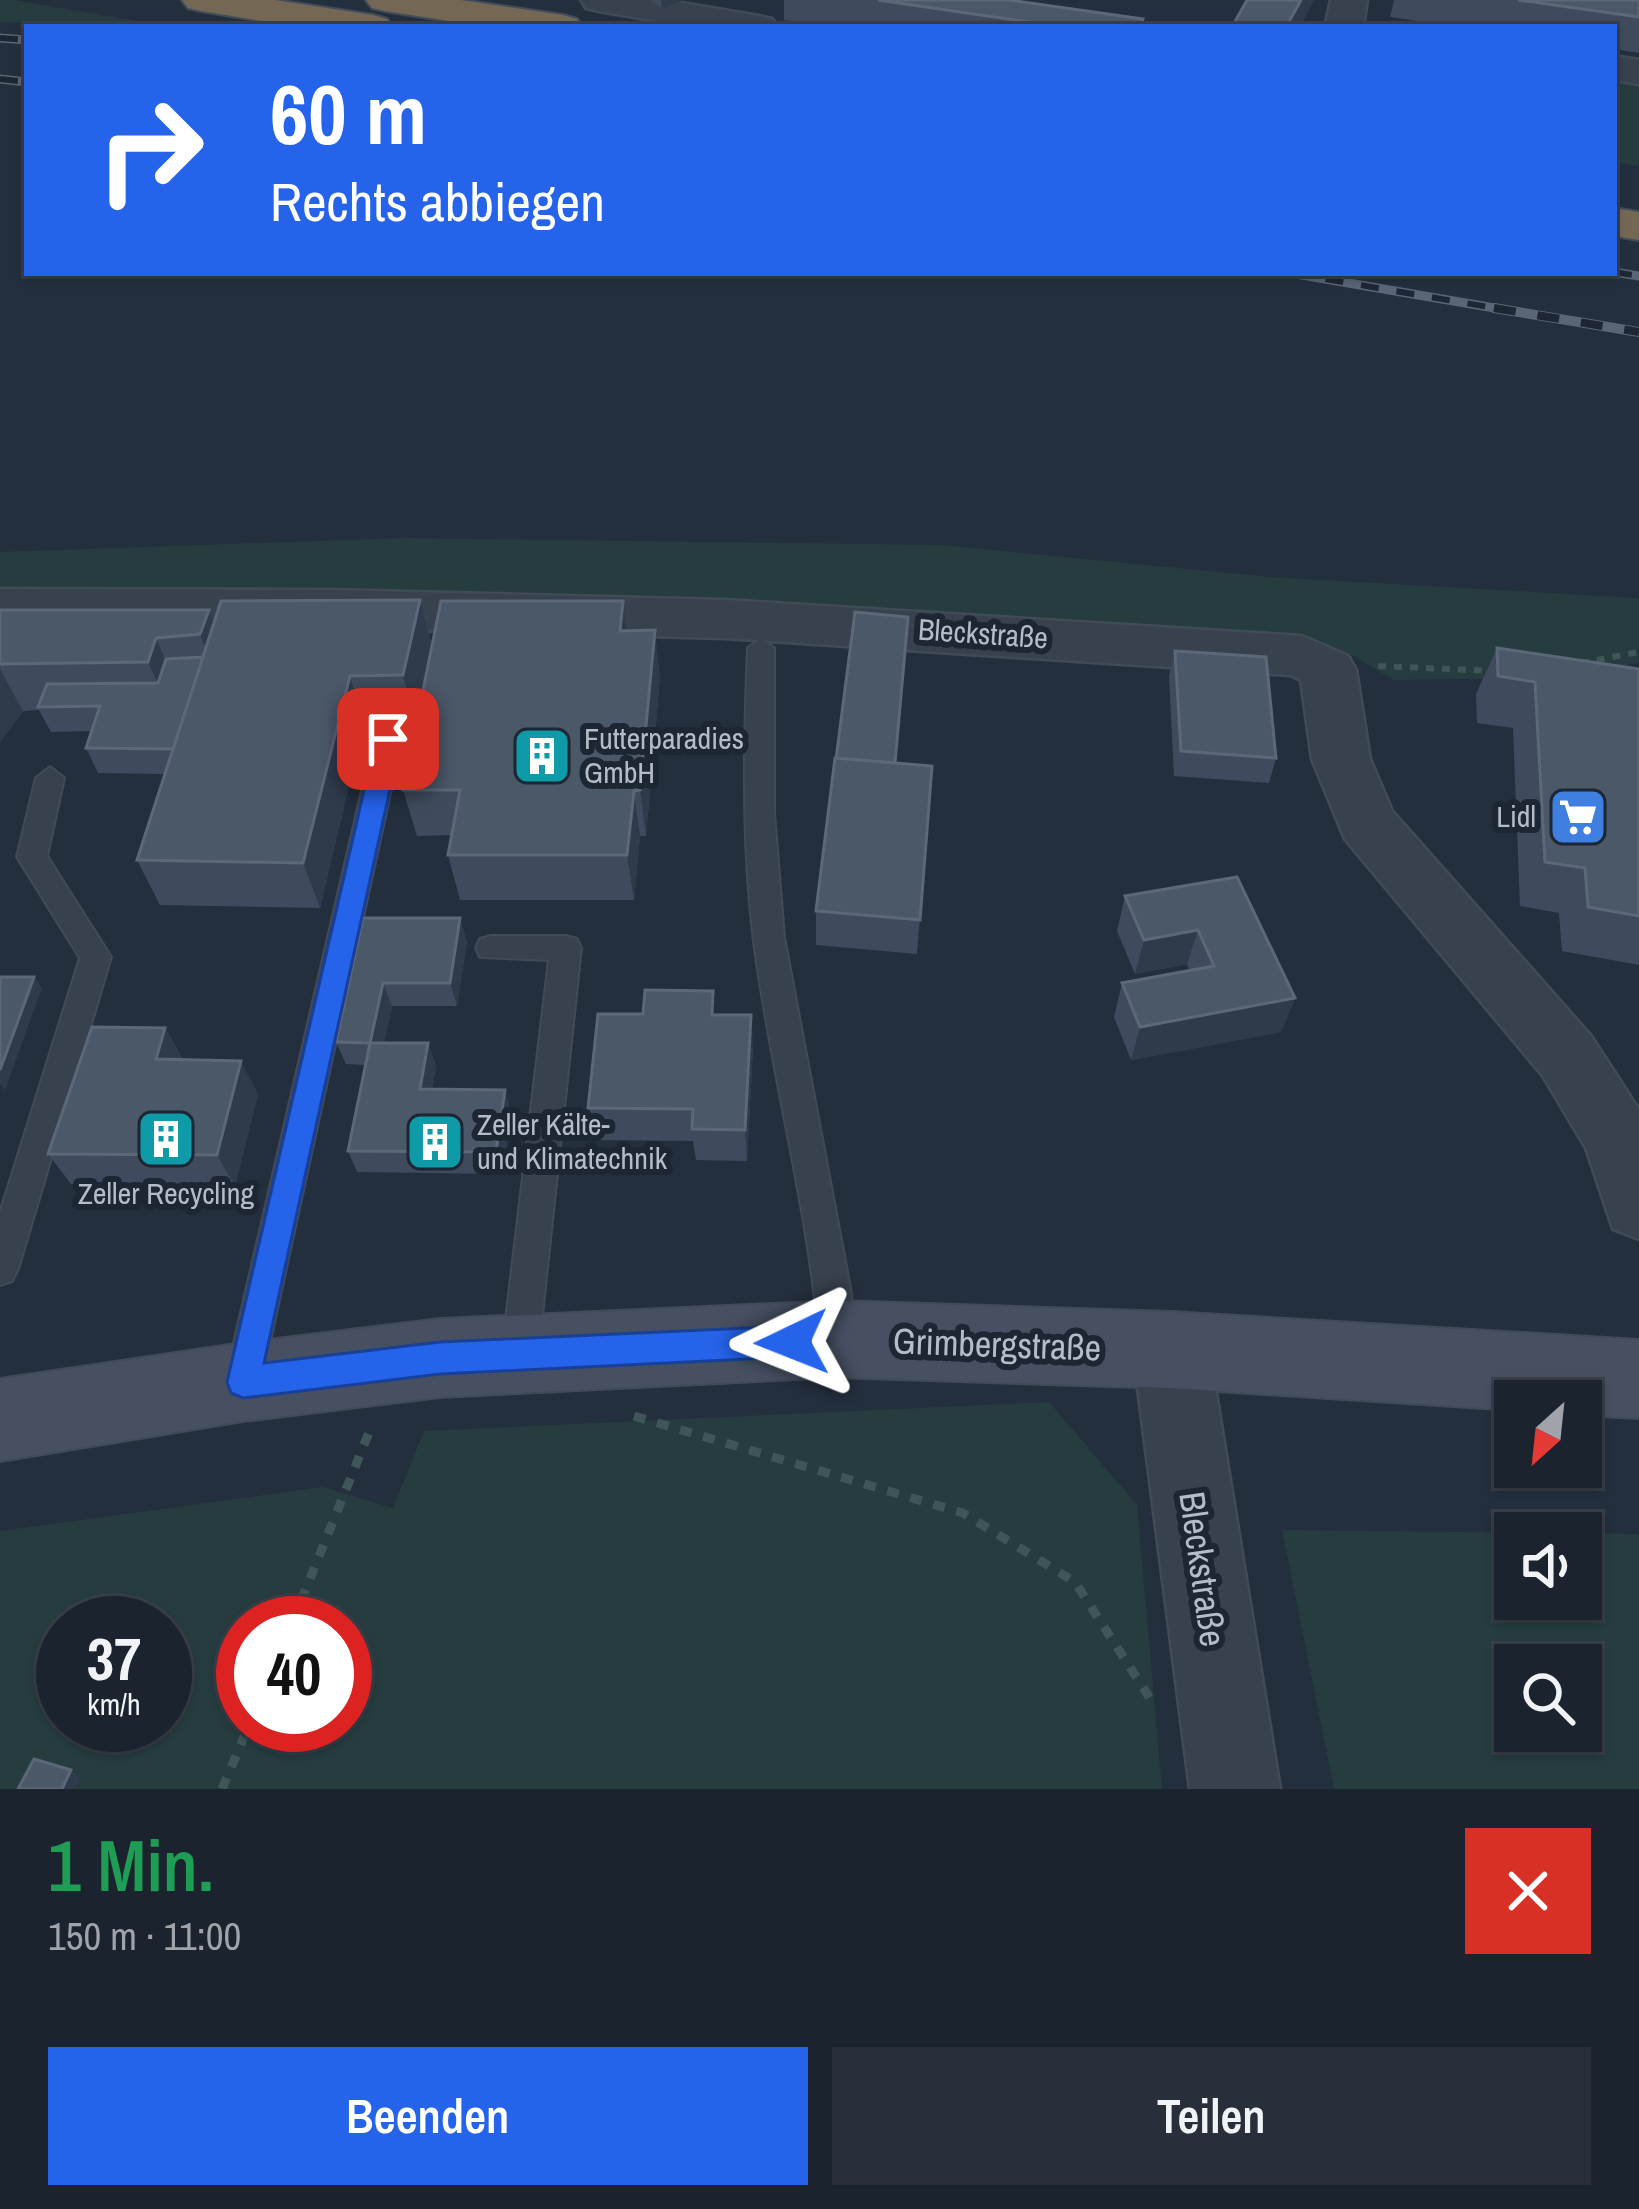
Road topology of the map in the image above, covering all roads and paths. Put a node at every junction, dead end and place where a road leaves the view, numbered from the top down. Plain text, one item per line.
1 (201, 0) edge
2 (385, 0) edge
3 (599, 0) edge
4 (743, 16) edge
5 (354, 24) edge
6 (543, 24) edge
7 (0, 608) edge
8 (761, 649) dead end
9 (1639, 652) edge
10 (1560, 667) edge
11 (1328, 670) junction
12 (1516, 671) edge
13 (388, 739) dead end
14 (50, 778) dead end
15 (491, 948) dead end
16 (1639, 1206) edge
17 (0, 1269) edge
18 (837, 1340) junction
19 (1171, 1350) junction
20 (520, 1354) junction
21 (440, 1358) junction
22 (1639, 1379) edge
23 (243, 1382) junction
24 (622, 1412) dead end
25 (0, 1420) edge
26 (303, 1596) edge
27 (238, 1752) edge
28 (1233, 1778) edge
29 (223, 1789) edge

1 - 5 highway
2 - 6 highway
3 - 4 street
7 - 11 street, Bleckstraße
8 - 18 lane
9 - 10 path
11 - 12 path
11 - 16 street
13 - 23 lane
14 - 17 lane
15 - 20 lane
18 - 19 street, Grimbergstraße
18 - 20 street, Grimbergstraße
19 - 22 street, Grimbergstraße
19 - 28 street, Bleckstraße
20 - 21 street, Grimbergstraße
21 - 23 street, Grimbergstraße
21 - 26 path
23 - 25 street, Grimbergstraße
24 - 28 path
27 - 29 path

